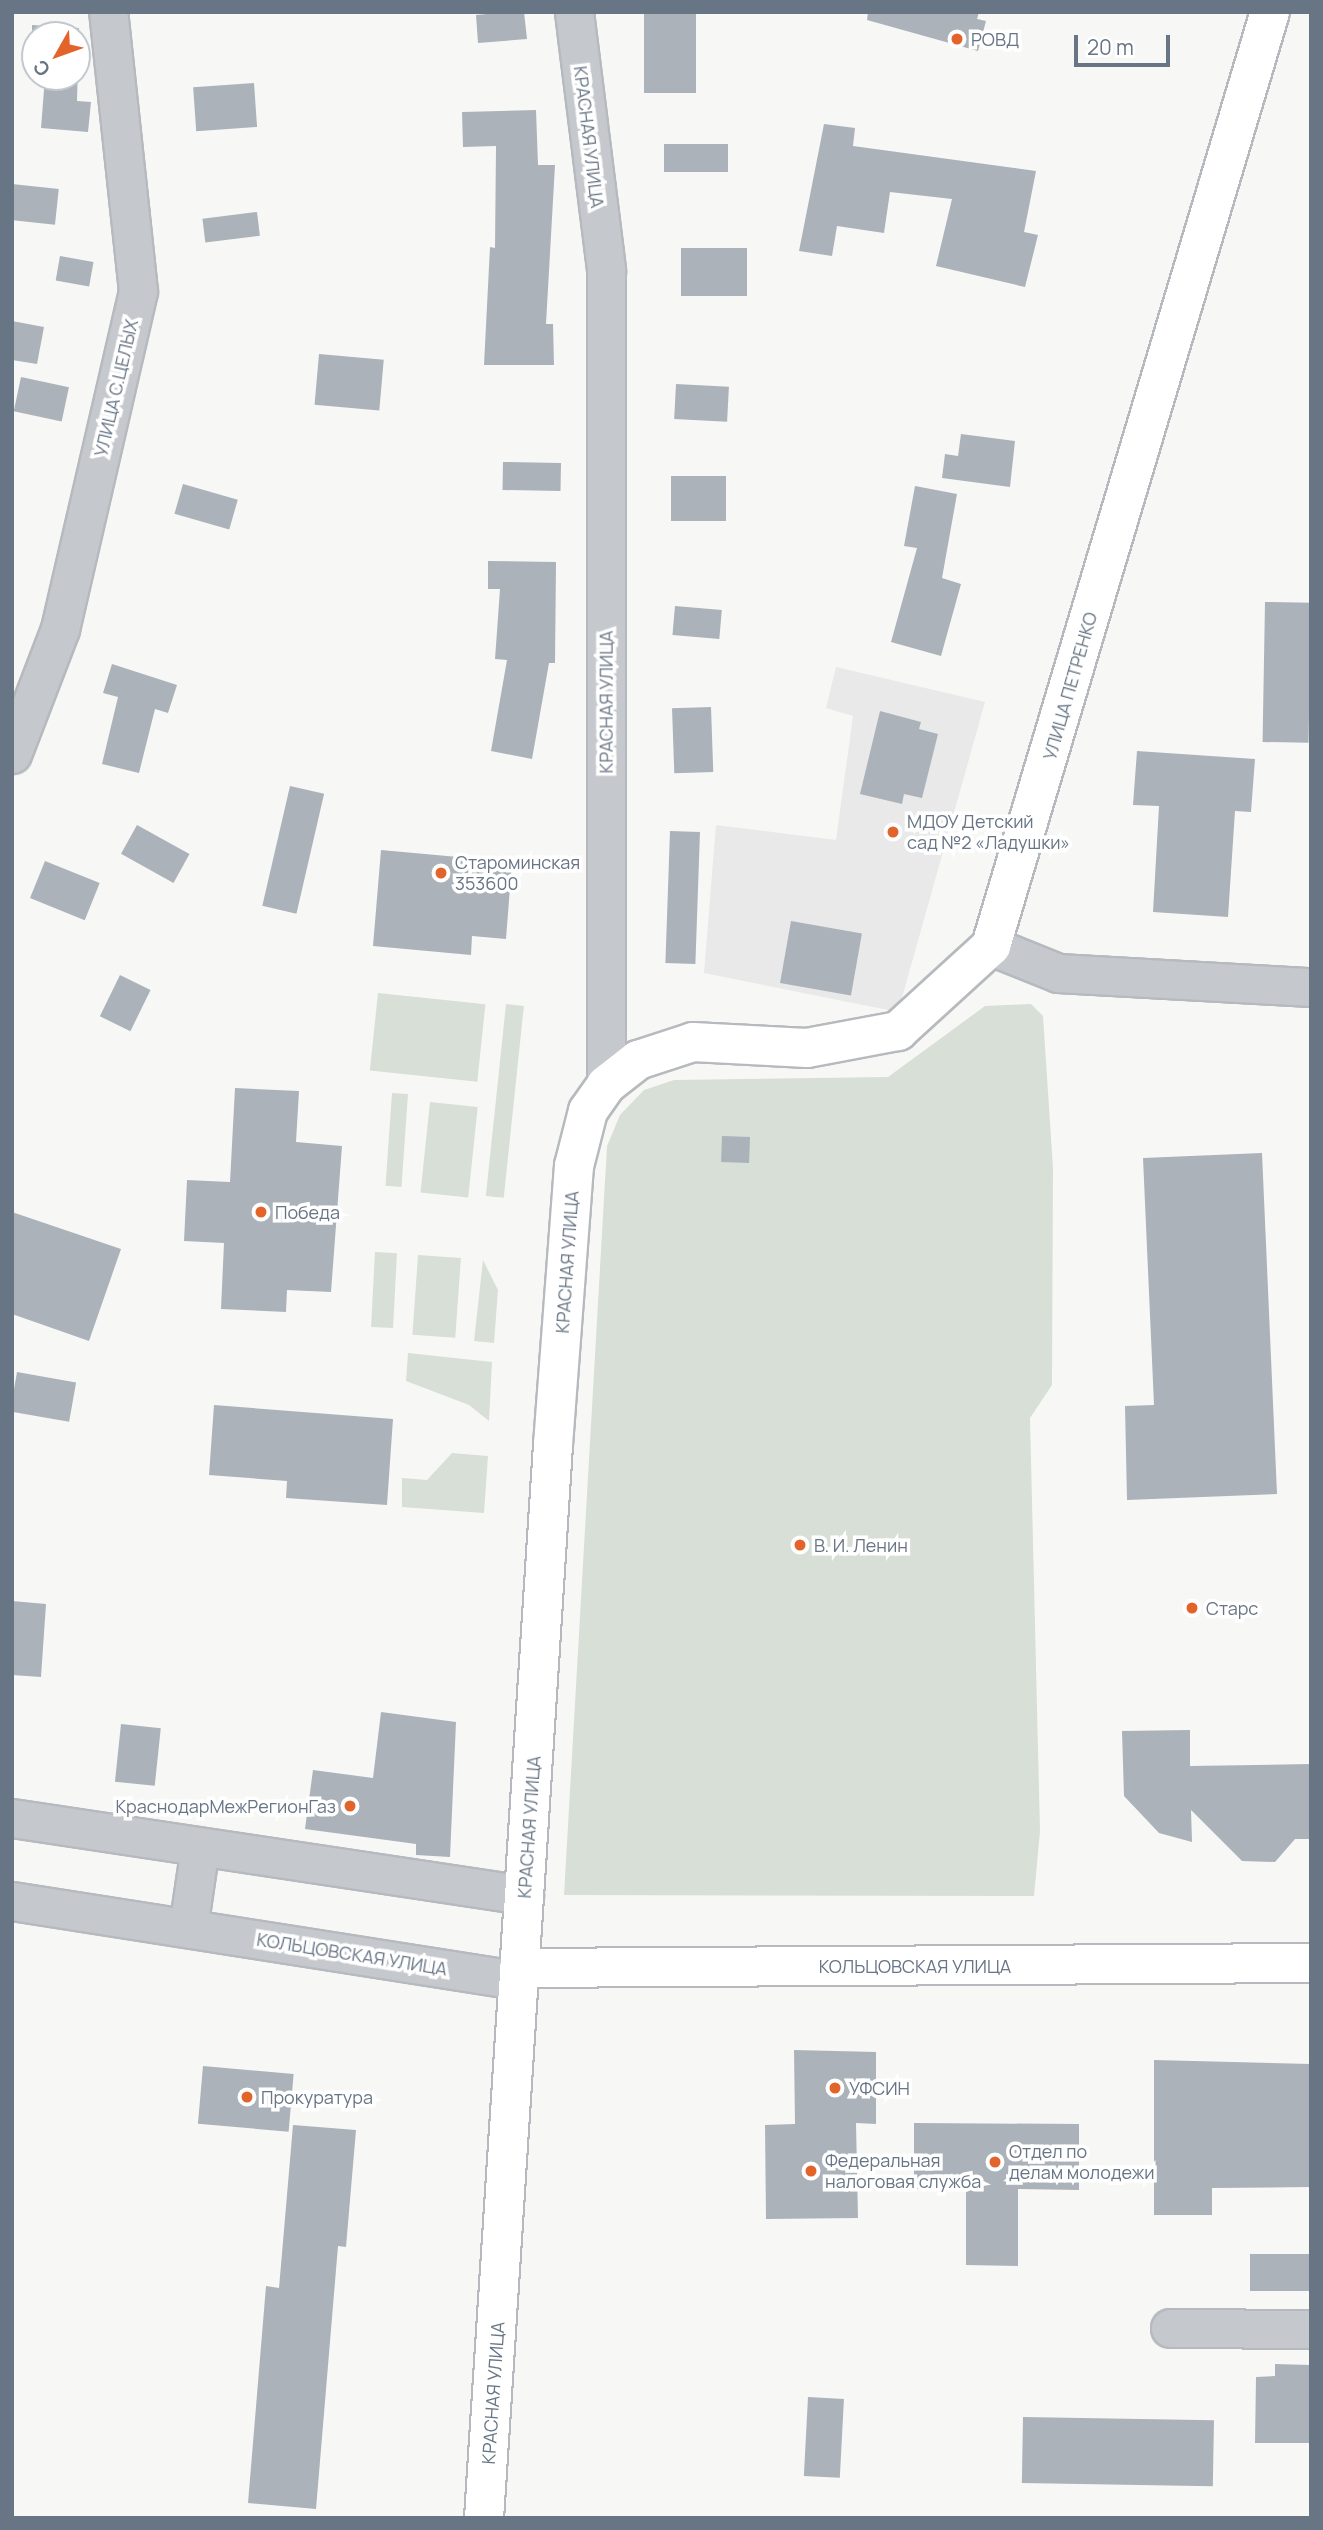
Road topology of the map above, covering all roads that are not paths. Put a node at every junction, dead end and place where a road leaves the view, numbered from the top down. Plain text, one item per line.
1 (108, 12) edge
2 (573, 12) edge
3 (1270, 12) edge
4 (12, 754) edge
5 (992, 946) junction
6 (1311, 987) edge
7 (607, 1084) junction
8 (12, 1818) edge
9 (200, 1847) junction
10 (524, 1895) junction
11 (12, 1901) edge
12 (188, 1928) junction
13 (1311, 1963) edge
14 (517, 1974) junction
15 (1170, 2328) dead end
16 (1311, 2329) edge
17 (484, 2518) edge

1 - 4 street, УЛИЦА С.ЦЕЛЫХ
2 - 7 street, КРАСНАЯ УЛИЦА
3 - 5 main road, УЛИЦА ПЕТРЕНКО
5 - 6 street
5 - 7 main road
7 - 10 main road, КРАСНАЯ УЛИЦА
8 - 9 street
9 - 10 street
9 - 12 street
10 - 14 main road, КРАСНАЯ УЛИЦА
11 - 12 street, КОЛЬЦОВСКАЯ УЛИЦА
12 - 14 street, КОЛЬЦОВСКАЯ УЛИЦА
13 - 14 main road, КОЛЬЦОВСКАЯ УЛИЦА
14 - 17 main road, КРАСНАЯ УЛИЦА
15 - 16 street

